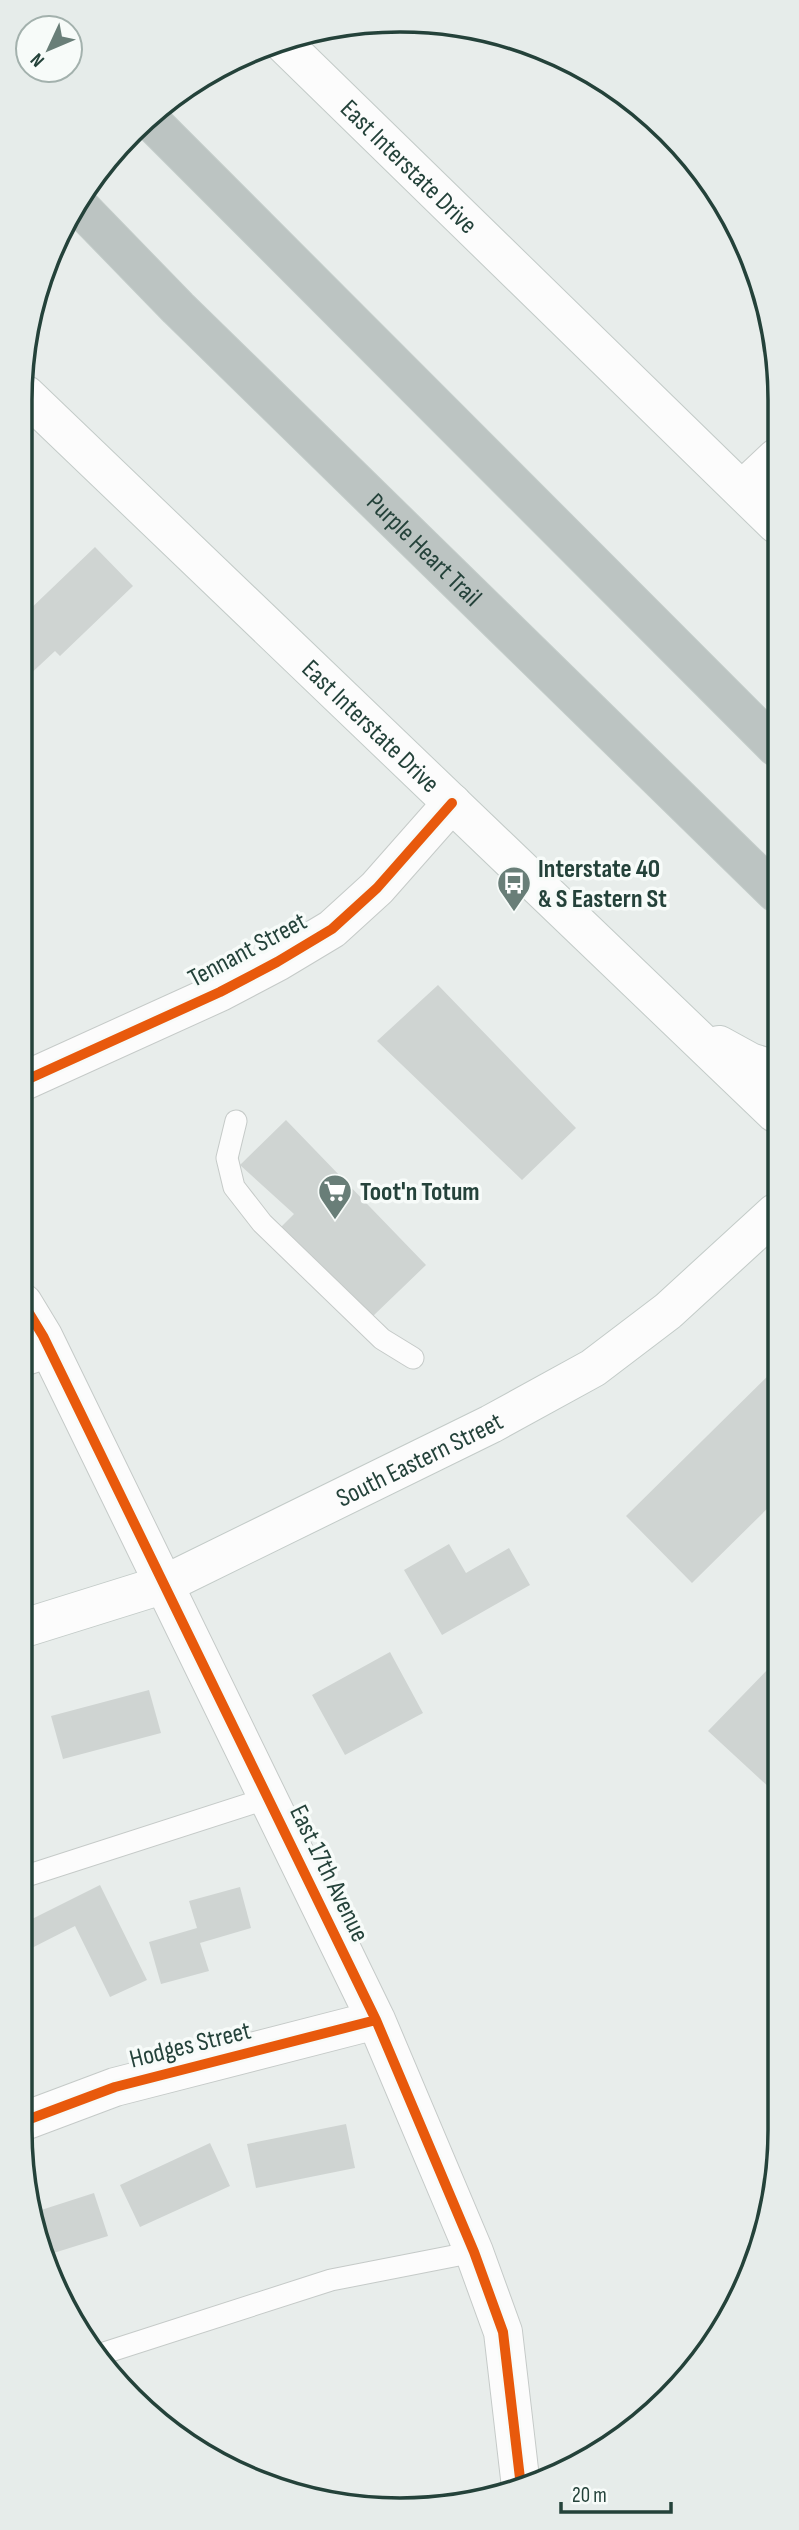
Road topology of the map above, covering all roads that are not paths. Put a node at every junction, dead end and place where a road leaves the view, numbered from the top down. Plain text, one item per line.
1 (289, 49) edge
2 (155, 125) edge
3 (84, 211) edge
4 (32, 401) edge
5 (768, 466) edge
6 (742, 491) junction
7 (768, 516) edge
8 (768, 739) edge
9 (452, 803) junction
10 (768, 885) edge
11 (684, 1026) junction
12 (768, 1068) edge
13 (32, 1077) edge
14 (768, 1106) edge
15 (236, 1121) dead end
16 (768, 1219) edge
17 (32, 1338) edge
18 (413, 1358) dead end
19 (38, 1361) edge
20 (165, 1584) junction
21 (32, 1626) edge
22 (268, 1798) junction
23 (32, 1874) edge
24 (376, 2021) junction
25 (32, 2118) edge
26 (474, 2252) junction
27 (107, 2353) edge
28 (520, 2478) edge

1 - 6 main road, East Interstate Drive
2 - 8 highway
3 - 10 highway, Purple Heart Trail
4 - 9 main road, East Interstate Drive
5 - 6 main road
6 - 7 main road, East Interstate Drive
9 - 11 main road, East Interstate Drive
9 - 13 main road, Tennant Street
11 - 12 main road
11 - 14 main road, East Interstate Drive
15 - 18 lane
16 - 20 main road, South Eastern Street
17 - 19 main road, East 17th Avenue
19 - 20 main road, East 17th Avenue
20 - 21 main road, South Eastern Street
20 - 22 main road, East 17th Avenue
22 - 23 lane
22 - 24 main road, East 17th Avenue
24 - 25 main road, Hodges Street
24 - 26 main road, East 17th Avenue
26 - 27 lane
26 - 28 main road, East 17th Avenue

